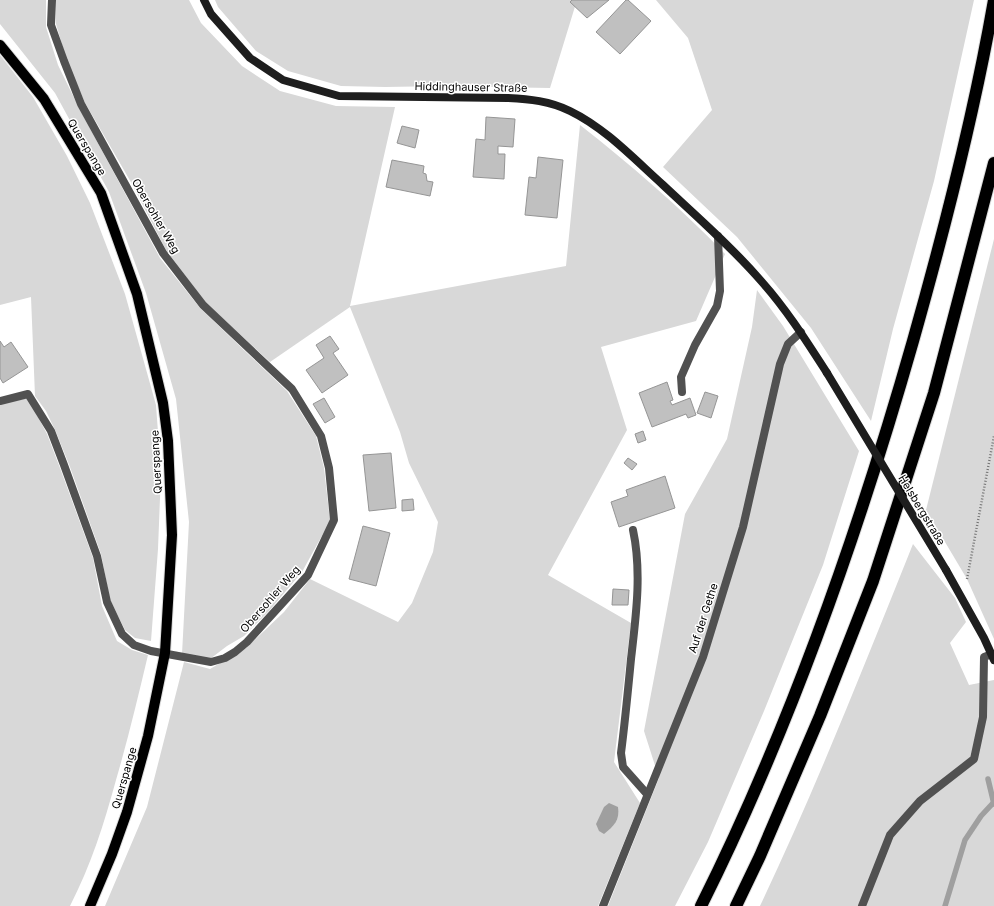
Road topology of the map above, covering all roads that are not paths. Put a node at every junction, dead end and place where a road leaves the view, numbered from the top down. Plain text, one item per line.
1 (52, 0) edge
2 (204, 0) edge
3 (994, 0) edge
4 (0, 45) edge
5 (994, 163) edge
6 (718, 236) junction
7 (801, 332) junction
8 (827, 373) joint
9 (682, 392) dead end
10 (0, 401) edge
11 (633, 530) dead end
12 (165, 653) junction
13 (993, 657) edge
14 (647, 794) junction
15 (90, 906) edge
16 (603, 906) edge
17 (701, 906) edge
18 (736, 906) edge
19 (862, 906) edge

1 - 12 street, Obersohler Weg
2 - 6 street, Hiddinghauser Straße
3 - 17 highway
4 - 12 main road, Querspange
5 - 18 highway
6 - 7 street, Hiddinghauser Straße
6 - 9 street
7 - 8 street, Hiddinghauser Straße
7 - 14 street, Auf der Gethe
8 - 13 street, Helsbergstraße, bridge
10 - 12 street, Obersohler Weg
11 - 14 street
12 - 15 main road, Querspange
13 - 19 street
14 - 16 street, Auf der Gethe

